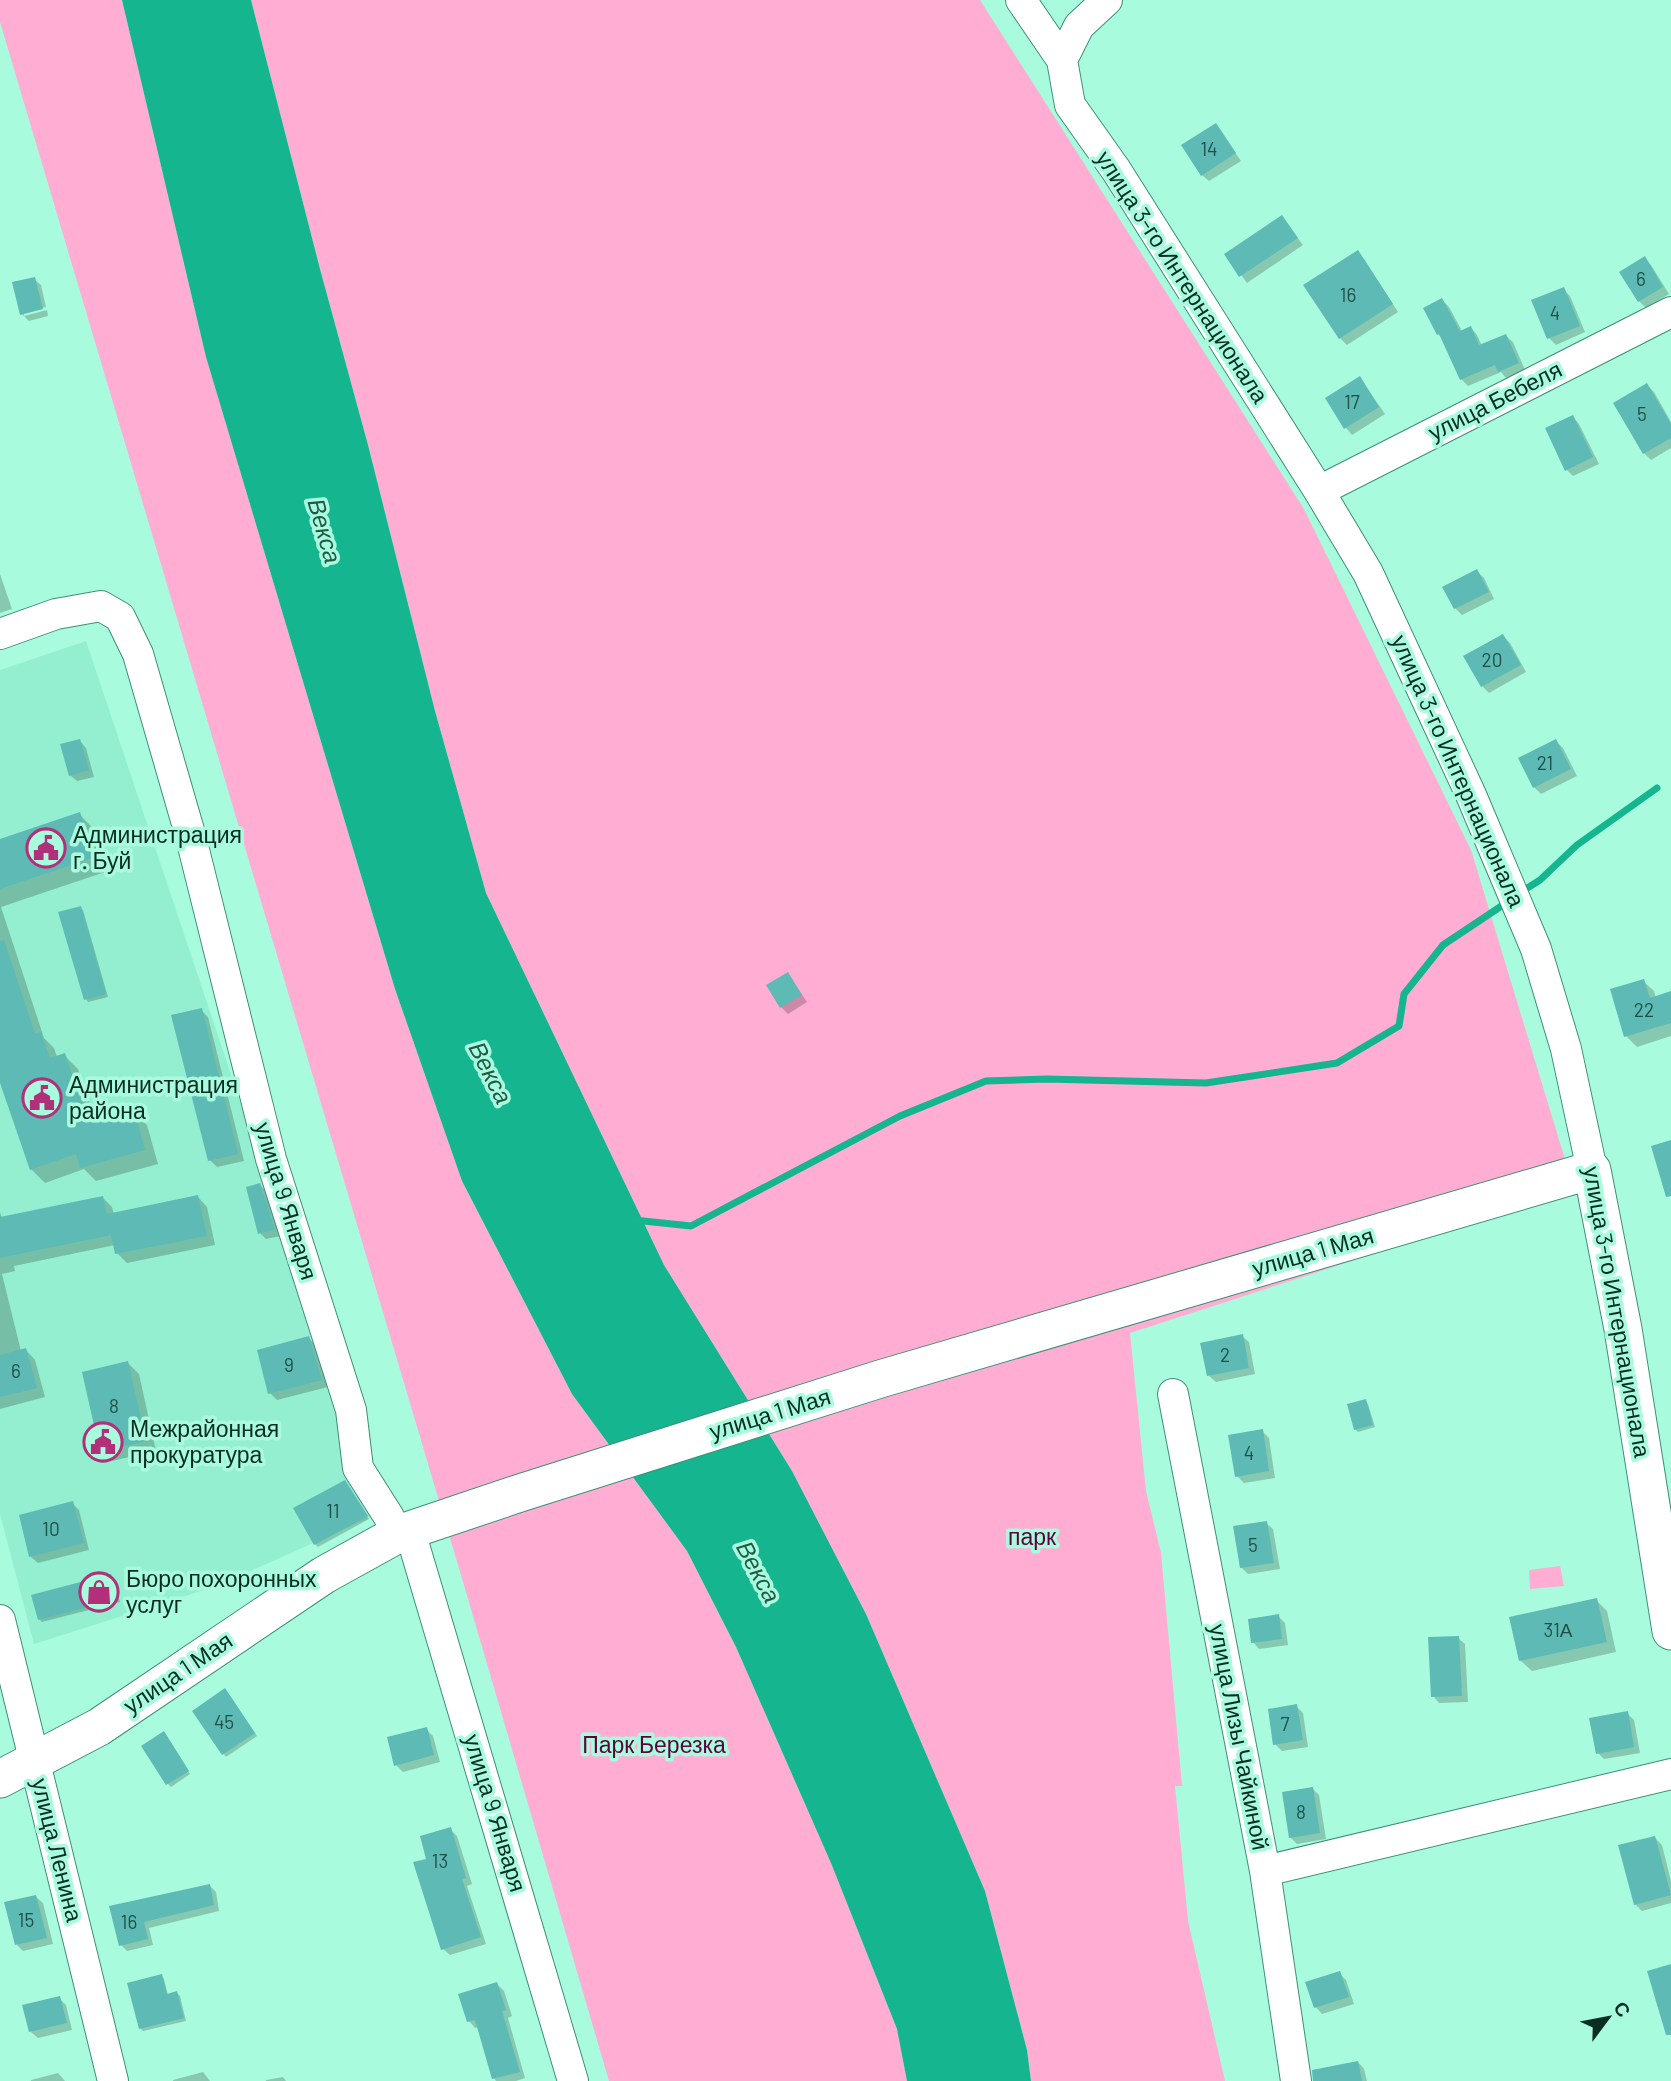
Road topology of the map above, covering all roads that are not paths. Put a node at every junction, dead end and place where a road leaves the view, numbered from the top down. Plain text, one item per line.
1 (1021, 0) edge
2 (1107, 0) edge
3 (1062, 60) junction
4 (1671, 312) edge
5 (1319, 491) junction
6 (0, 634) edge
7 (1592, 1170) junction
8 (1173, 1394) dead end
9 (389, 1517) dead end
10 (414, 1545) dead end
11 (0, 1620) edge
12 (1671, 1631) edge
13 (36, 1761) junction
14 (1671, 1774) edge
15 (0, 1779) edge
16 (1265, 1871) junction
17 (113, 2081) edge
18 (573, 2081) edge
19 (1296, 2081) edge

1 - 3 street, улица 3-го Интернационала
2 - 3 street
3 - 5 street, улица 3-го Интернационала
4 - 5 street, улица Бебеля
5 - 7 street, улица 3-го Интернационала
6 - 9 street, улица 9 Января
7 - 12 main road, улица 3-го Интернационала
7 - 13 main road, улица 1 Мая
8 - 16 street, улица Лизы Чайкиной
10 - 18 street, улица 9 Января
11 - 13 street, улица Ленина
13 - 15 main road, улица 1 Мая
13 - 17 street, улица Ленина
14 - 16 street
16 - 19 street, улица Лизы Чайкиной

